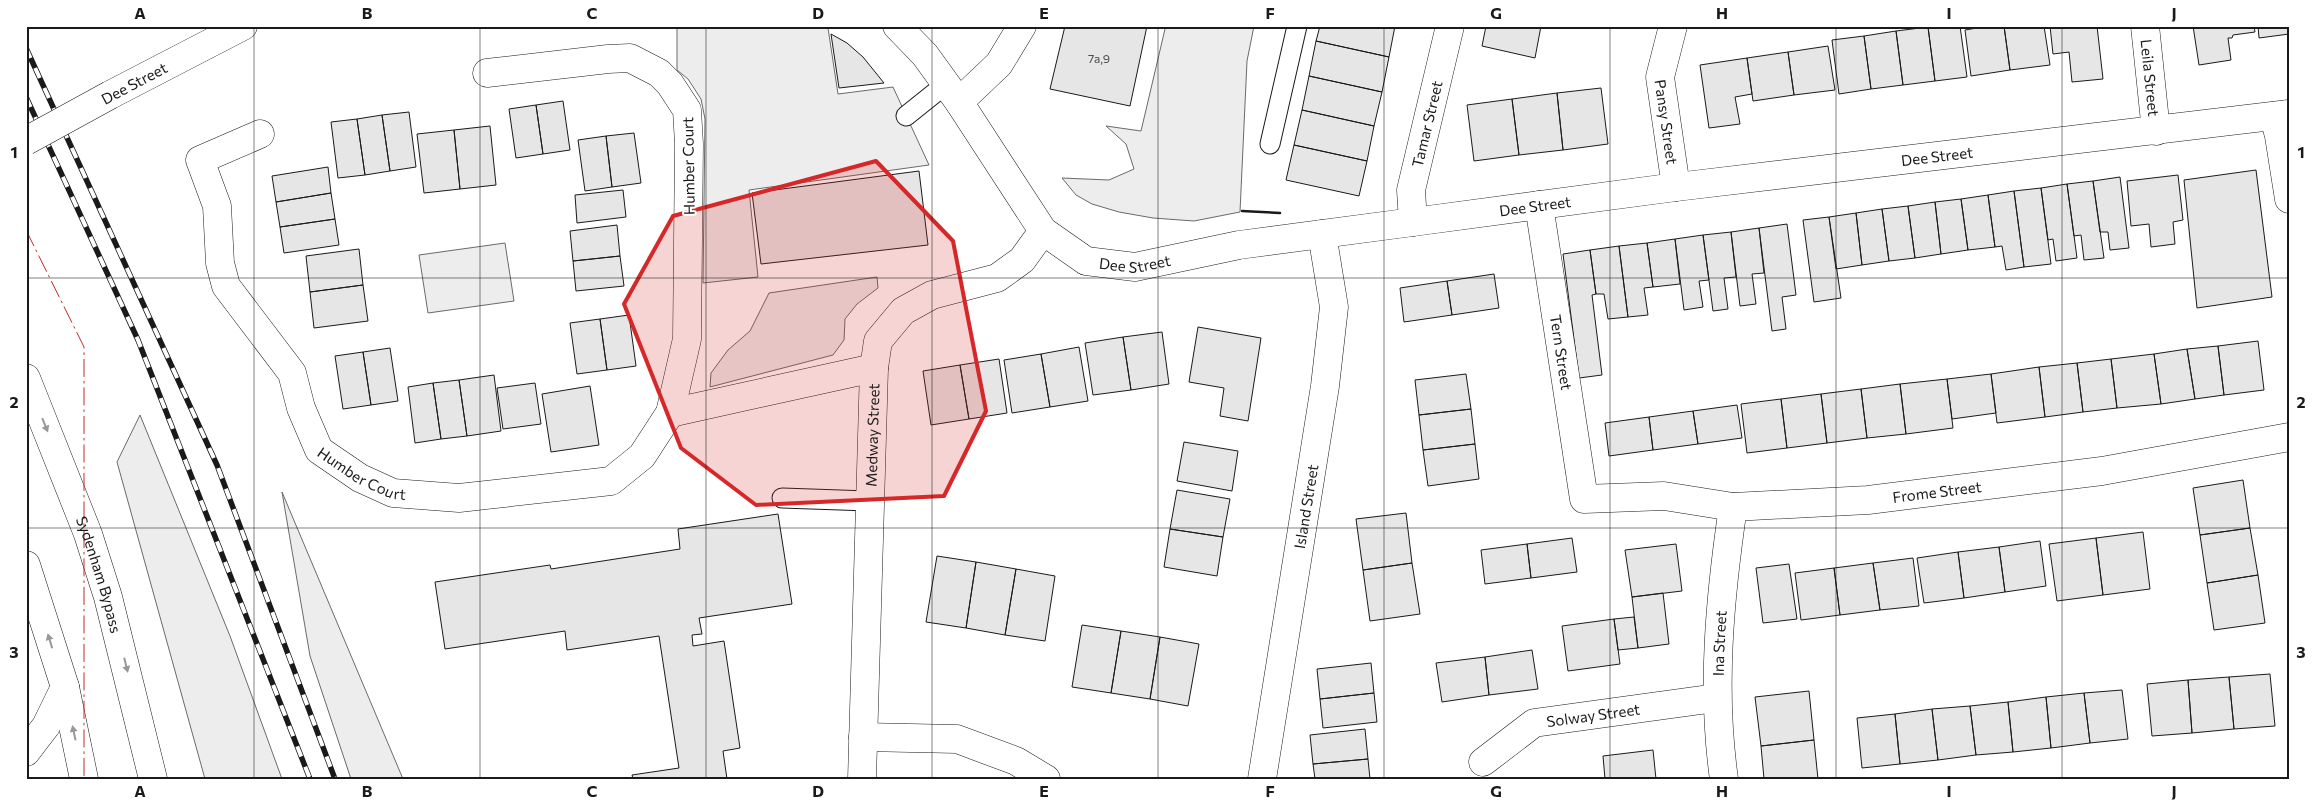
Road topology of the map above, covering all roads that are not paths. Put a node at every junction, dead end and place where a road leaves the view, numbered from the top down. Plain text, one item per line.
1 (243, 26) edge
2 (897, 26) edge
3 (1022, 26) edge
4 (1297, 26) edge
5 (1450, 26) edge
6 (1673, 26) edge
7 (2145, 26) edge
8 (487, 72) dead end
9 (953, 93) junction
10 (2281, 115) edge
11 (906, 116) dead end
12 (2156, 131) junction
13 (260, 134) dead end
14 (26, 142) edge
15 (1270, 144) dead end
16 (1676, 187) junction
17 (2289, 199) edge
18 (1539, 205) junction
19 (1413, 222) junction
20 (1043, 231) junction
21 (1322, 234) junction
22 (874, 368) junction
23 (26, 378) edge
24 (670, 413) junction
25 (2289, 437) edge
26 (782, 498) dead end
27 (1584, 499) joint
28 (870, 501) junction
29 (1733, 506) junction
30 (26, 565) edge
31 (65, 687) junction
32 (1716, 698) junction
33 (863, 737) junction
34 (26, 752) edge
35 (1483, 762) dead end
36 (84, 779) edge
37 (153, 779) edge
38 (862, 779) edge
39 (1046, 779) edge
40 (1262, 779) edge
41 (1724, 779) edge

1 - 14 main road, Dee Street, bridge
2 - 9 main road, Dee Street
3 - 9 main road
4 - 15 lane
5 - 19 main road, Tamar Street
6 - 16 main road, Pansy Street
7 - 12 main road, Leila Street
8 - 24 main road, Humber Court
9 - 11 lane
9 - 20 main road, Dee Street
10 - 12 main road, Dee Street
10 - 17 main road
12 - 16 main road, Dee Street
13 - 24 main road, Humber Court
16 - 18 main road, Dee Street
18 - 19 main road, Dee Street
18 - 27 main road, Tern Street
19 - 21 main road, Dee Street
20 - 21 main road, Dee Street
20 - 22 main road, Medway Street
21 - 40 main road, Island Street
22 - 24 main road
22 - 28 main road, Medway Street
23 -> 37 main road, Sydenham Bypass
25 - 29 main road, Frome Street
26 - 28 lane
27 - 29 main road, Frome Street
28 - 33 main road, Medway Street
29 - 32 main road, Ina Street
31 -> 30 main road
31 - 34 main road
36 -> 31 main road
32 - 35 main road, Solway Street
32 - 41 main road, Ina Street
33 - 38 main road, Medway Street
33 - 39 main road

